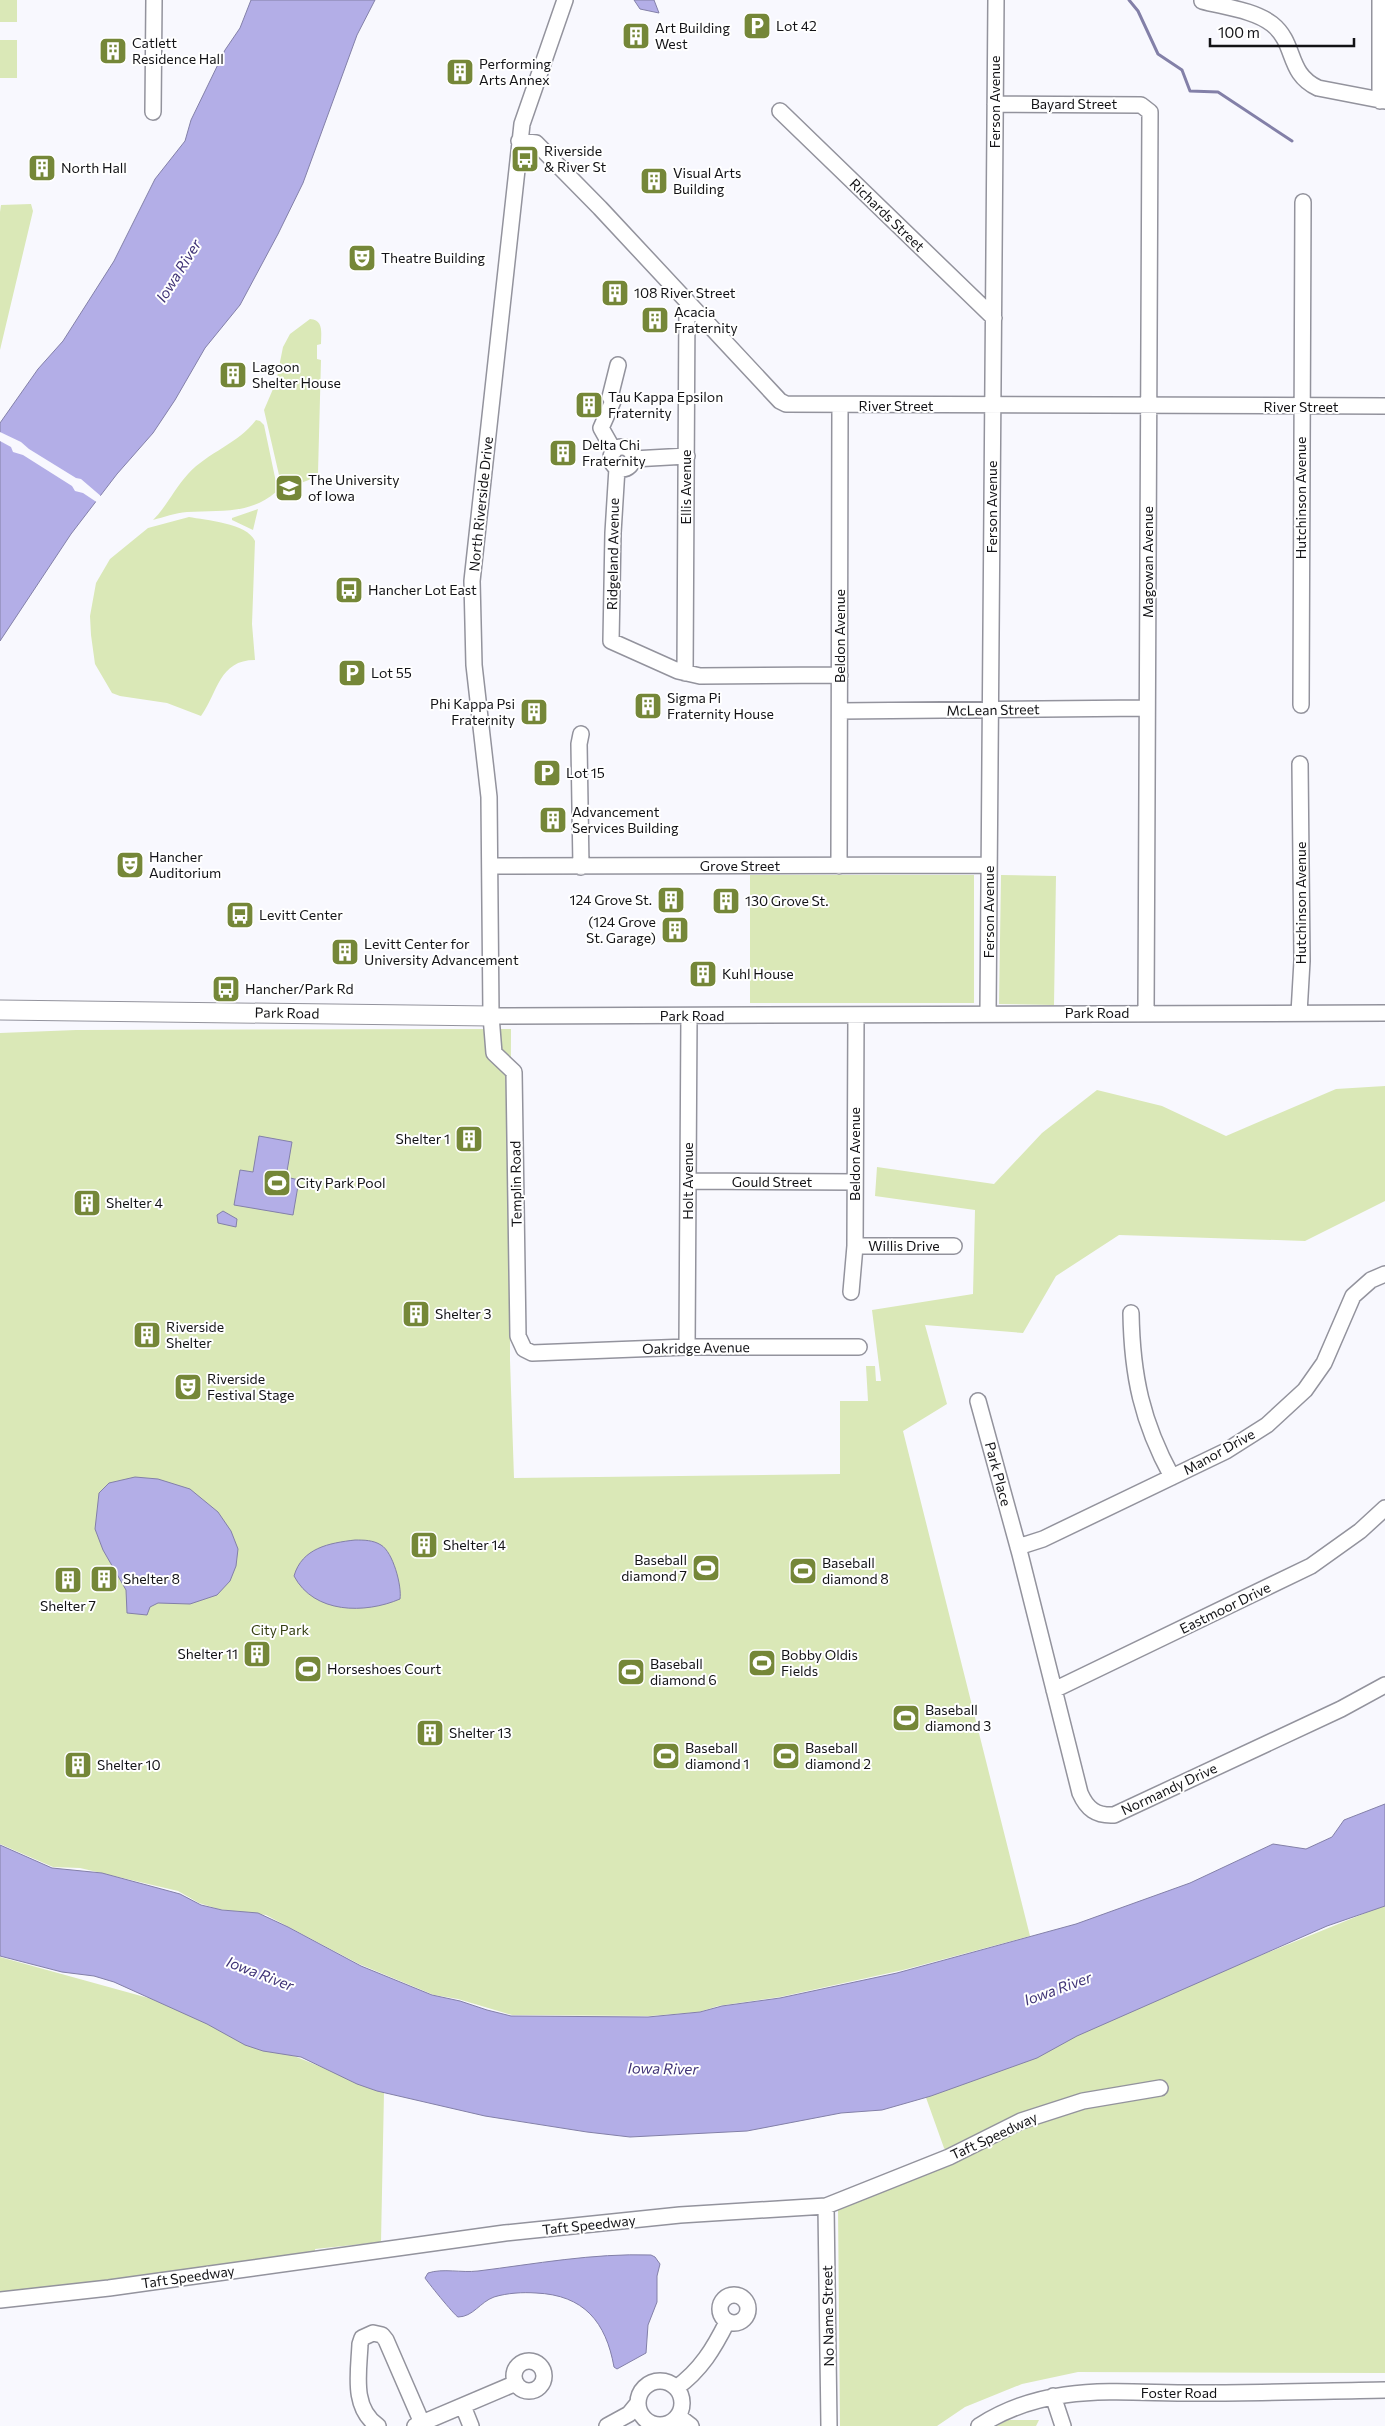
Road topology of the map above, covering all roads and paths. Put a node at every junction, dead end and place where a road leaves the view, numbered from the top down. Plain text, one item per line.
1 (154, 0) edge
2 (565, 0) edge
3 (996, 0) edge
4 (1380, 0) edge
5 (1202, 1) edge
6 (1382, 101) edge
7 (995, 104) junction
8 (780, 111) dead end
9 (153, 112) dead end
10 (1150, 112) joint
11 (519, 141) junction
12 (1303, 202) dead end
13 (688, 302) junction
14 (994, 318) junction
15 (618, 365) dead end
16 (840, 406) junction
17 (993, 406) junction
18 (1385, 406) edge
19 (1149, 407) junction
20 (1302, 407) junction
21 (614, 451) junction
22 (687, 456) junction
23 (633, 459) junction
24 (617, 468) junction
25 (686, 673) junction
26 (840, 676) junction
27 (1301, 705) dead end
28 (1147, 708) junction
29 (991, 710) junction
30 (840, 712) junction
31 (581, 734) dead end
32 (1300, 764) dead end
33 (490, 866) junction
34 (839, 866) junction
35 (989, 866) junction
36 (581, 867) junction
37 (0, 1010) edge
38 (1146, 1013) junction
39 (1299, 1013) junction
40 (1385, 1013) edge
41 (988, 1014) junction
42 (856, 1015) junction
43 (491, 1016) junction
44 (689, 1016) junction
45 (688, 1181) junction
46 (855, 1182) junction
47 (855, 1246) junction
48 (954, 1246) dead end
49 (1385, 1274) edge
50 (852, 1292) dead end
51 (1131, 1314) dead end
52 (687, 1347) junction
53 (859, 1347) dead end
54 (532, 1353) joint
55 (978, 1401) dead end
56 (1172, 1477) junction
57 (1385, 1508) edge
58 (1018, 1547) junction
59 (1385, 1685) edge
60 (1054, 1690) junction
61 (1160, 2088) dead end
62 (826, 2206) junction
63 (0, 2300) edge
64 (727, 2322) dead end
65 (516, 2383) dead end
66 (676, 2388) junction
67 (1385, 2390) edge
68 (1053, 2396) junction
69 (638, 2403) junction
70 (462, 2406) junction
71 (678, 2416) junction
72 (418, 2424) edge
73 (662, 2425) edge
74 (378, 2426) edge
75 (471, 2426) edge
76 (607, 2426) edge
77 (691, 2426) edge
78 (829, 2426) edge
79 (979, 2426) edge
80 (1063, 2426) edge

1 - 9 street
2 - 11 street, North Riverside Drive
3 - 7 street, Ferson Avenue
4 - 6 street
5 - 6 street
7 - 10 street, Bayard Street
7 - 14 street, Ferson Avenue
8 - 14 street, Richards Street
10 - 19 street, Magowan Avenue
11 - 13 street, River Street
11 - 33 street, North Riverside Drive
12 - 20 street, Hutchinson Avenue
13 - 16 street, River Street
13 - 22 street, Ellis Avenue
14 - 17 street, Ferson Avenue
15 - 21 street, Ridgeland Avenue
16 - 17 street, River Street
16 - 26 street, Beldon Avenue
17 - 19 street, River Street
17 - 29 street, Ferson Avenue
18 - 20 street, River Street
19 - 20 street, River Street
19 - 28 street, Magowan Avenue
20 - 27 street, Hutchinson Avenue
21 - 23 street
21 - 24 street, Ridgeland Avenue
22 - 23 street
22 - 25 street, Ellis Avenue
23 - 24 street
24 - 25 street, Ridgeland Avenue
25 - 26 street
26 - 30 street, Beldon Avenue
28 - 29 street, McLean Street
28 - 38 street, Magowan Avenue
29 - 30 street, McLean Street
29 - 35 street, Ferson Avenue
30 - 34 street, Beldon Avenue
31 - 36 street
32 - 39 street, Hutchinson Avenue
33 - 36 street, Grove Street
33 - 43 street, North Riverside Drive
34 - 35 street, Grove Street
34 - 36 street, Grove Street
35 - 41 street, Ferson Avenue
37 - 43 main road, Park Road
38 - 39 street, Park Road
38 - 41 street, Park Road
39 - 40 street, Park Road
41 - 42 street, Park Road
42 - 44 street, Park Road
42 - 46 street, Beldon Avenue
43 - 44 street, Park Road
43 - 54 street, Templin Road
44 - 45 street, Holt Avenue
45 - 46 street, Gould Street
45 - 52 street, Holt Avenue
46 - 47 street, Beldon Avenue
47 - 48 street, Willis Drive
47 - 50 street, Beldon Avenue
49 - 56 street, Manor Drive
51 - 56 street
52 - 53 street, Oakridge Avenue
52 - 54 street, Oakridge Avenue
55 - 58 street, Park Place
56 - 58 street, Manor Drive
57 - 60 street, Eastmoor Drive
58 - 60 street, Normandy Drive
59 - 60 street, Normandy Drive
61 - 62 street, Taft Speedway
62 - 63 street, Taft Speedway
62 - 78 street, No Name Street
64 - 66 street
65 - 70 street
66 - 69 street
66 - 71 street
67 - 68 street, Foster Road
68 - 79 street, Foster Road
68 - 80 street
69 - 73 street
69 - 76 street
70 - 72 street
70 - 75 street
71 - 73 street
71 - 77 street
72 - 74 street

